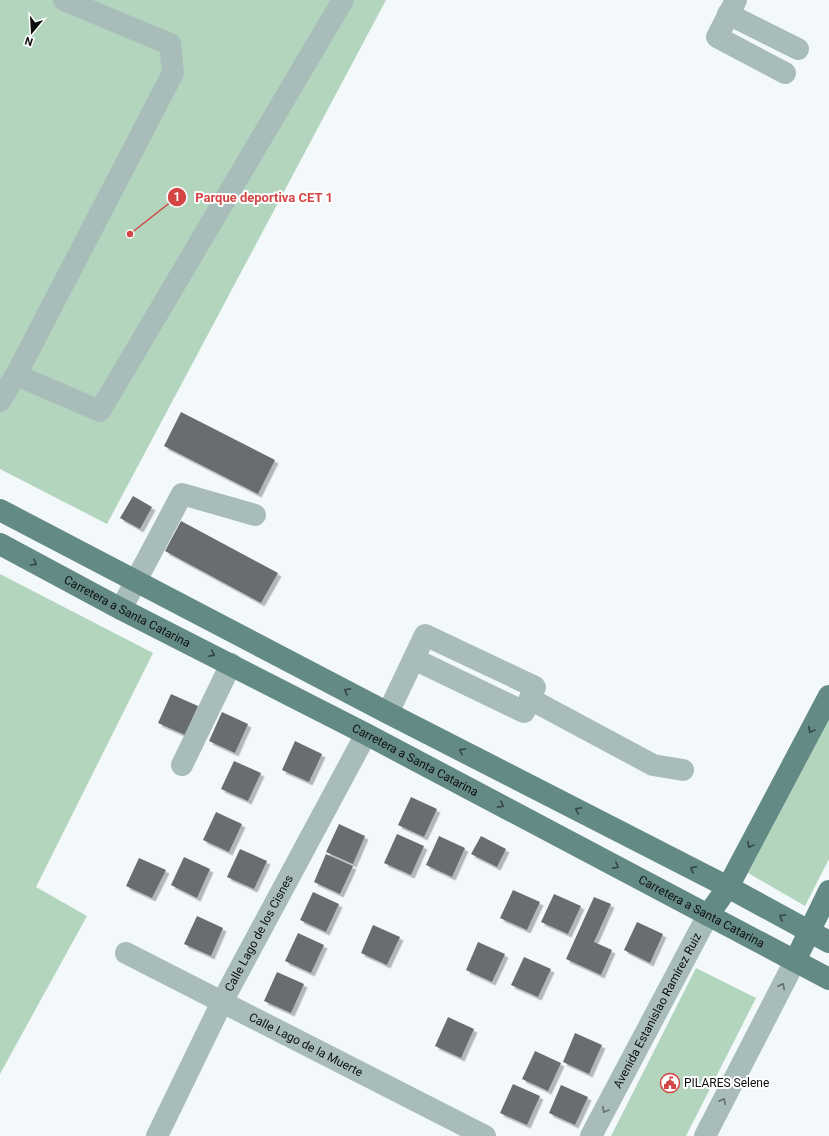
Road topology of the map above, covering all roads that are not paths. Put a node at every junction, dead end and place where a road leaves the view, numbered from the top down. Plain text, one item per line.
1 (64, 0) edge
2 (343, 0) edge
3 (732, 7) edge
4 (798, 49) dead end
5 (785, 73) dead end
6 (16, 375) junction
7 (0, 401) edge
8 (0, 510) edge
9 (255, 515) dead end
10 (0, 544) edge
11 (135, 580) junction
12 (121, 609) junction
13 (231, 664) junction
14 (829, 696) edge
15 (388, 713) junction
16 (366, 734) junction
17 (182, 765) dead end
18 (683, 770) dead end
19 (728, 887) junction
20 (829, 891) edge
21 (708, 915) junction
22 (809, 931) junction
23 (829, 942) edge
24 (126, 953) dead end
25 (794, 961) junction
26 (829, 979) edge
27 (222, 1002) junction
28 (157, 1136) edge
29 (486, 1136) edge
30 (591, 1136) edge
31 (705, 1136) edge

1 - 6 street
2 - 6 street
3 - 4 street
3 - 5 street
6 - 7 street
8 - 11 main road
9 - 11 street
10 -> 12 main road, Carretera a Santa Catarina
11 - 12 street
15 -> 11 main road
12 -> 13 main road, Carretera a Santa Catarina
13 - 16 main road, Carretera a Santa Catarina
13 - 17 street
14 -> 19 main road, Avenida Estanislao Ramírez Ruiz
15 - 18 street
19 -> 15 main road
16 -> 21 main road, Carretera a Santa Catarina
16 - 27 street, Calle Lago de los Cisnes
19 - 21 main road, Avenida Estanislao Ramírez Ruiz
22 -> 19 main road
20 - 22 main road
21 - 25 main road, Carretera a Santa Catarina
21 -> 30 street, Avenida Estanislao Ramírez Ruiz
22 - 23 main road
22 - 25 main road
24 - 27 street, Calle Lago de la Muerte
25 - 26 main road, Carretera a Santa Catarina
31 -> 25 street
27 - 28 street, Calle Lago de los Cisnes
27 - 29 street, Calle Lago de la Muerte

